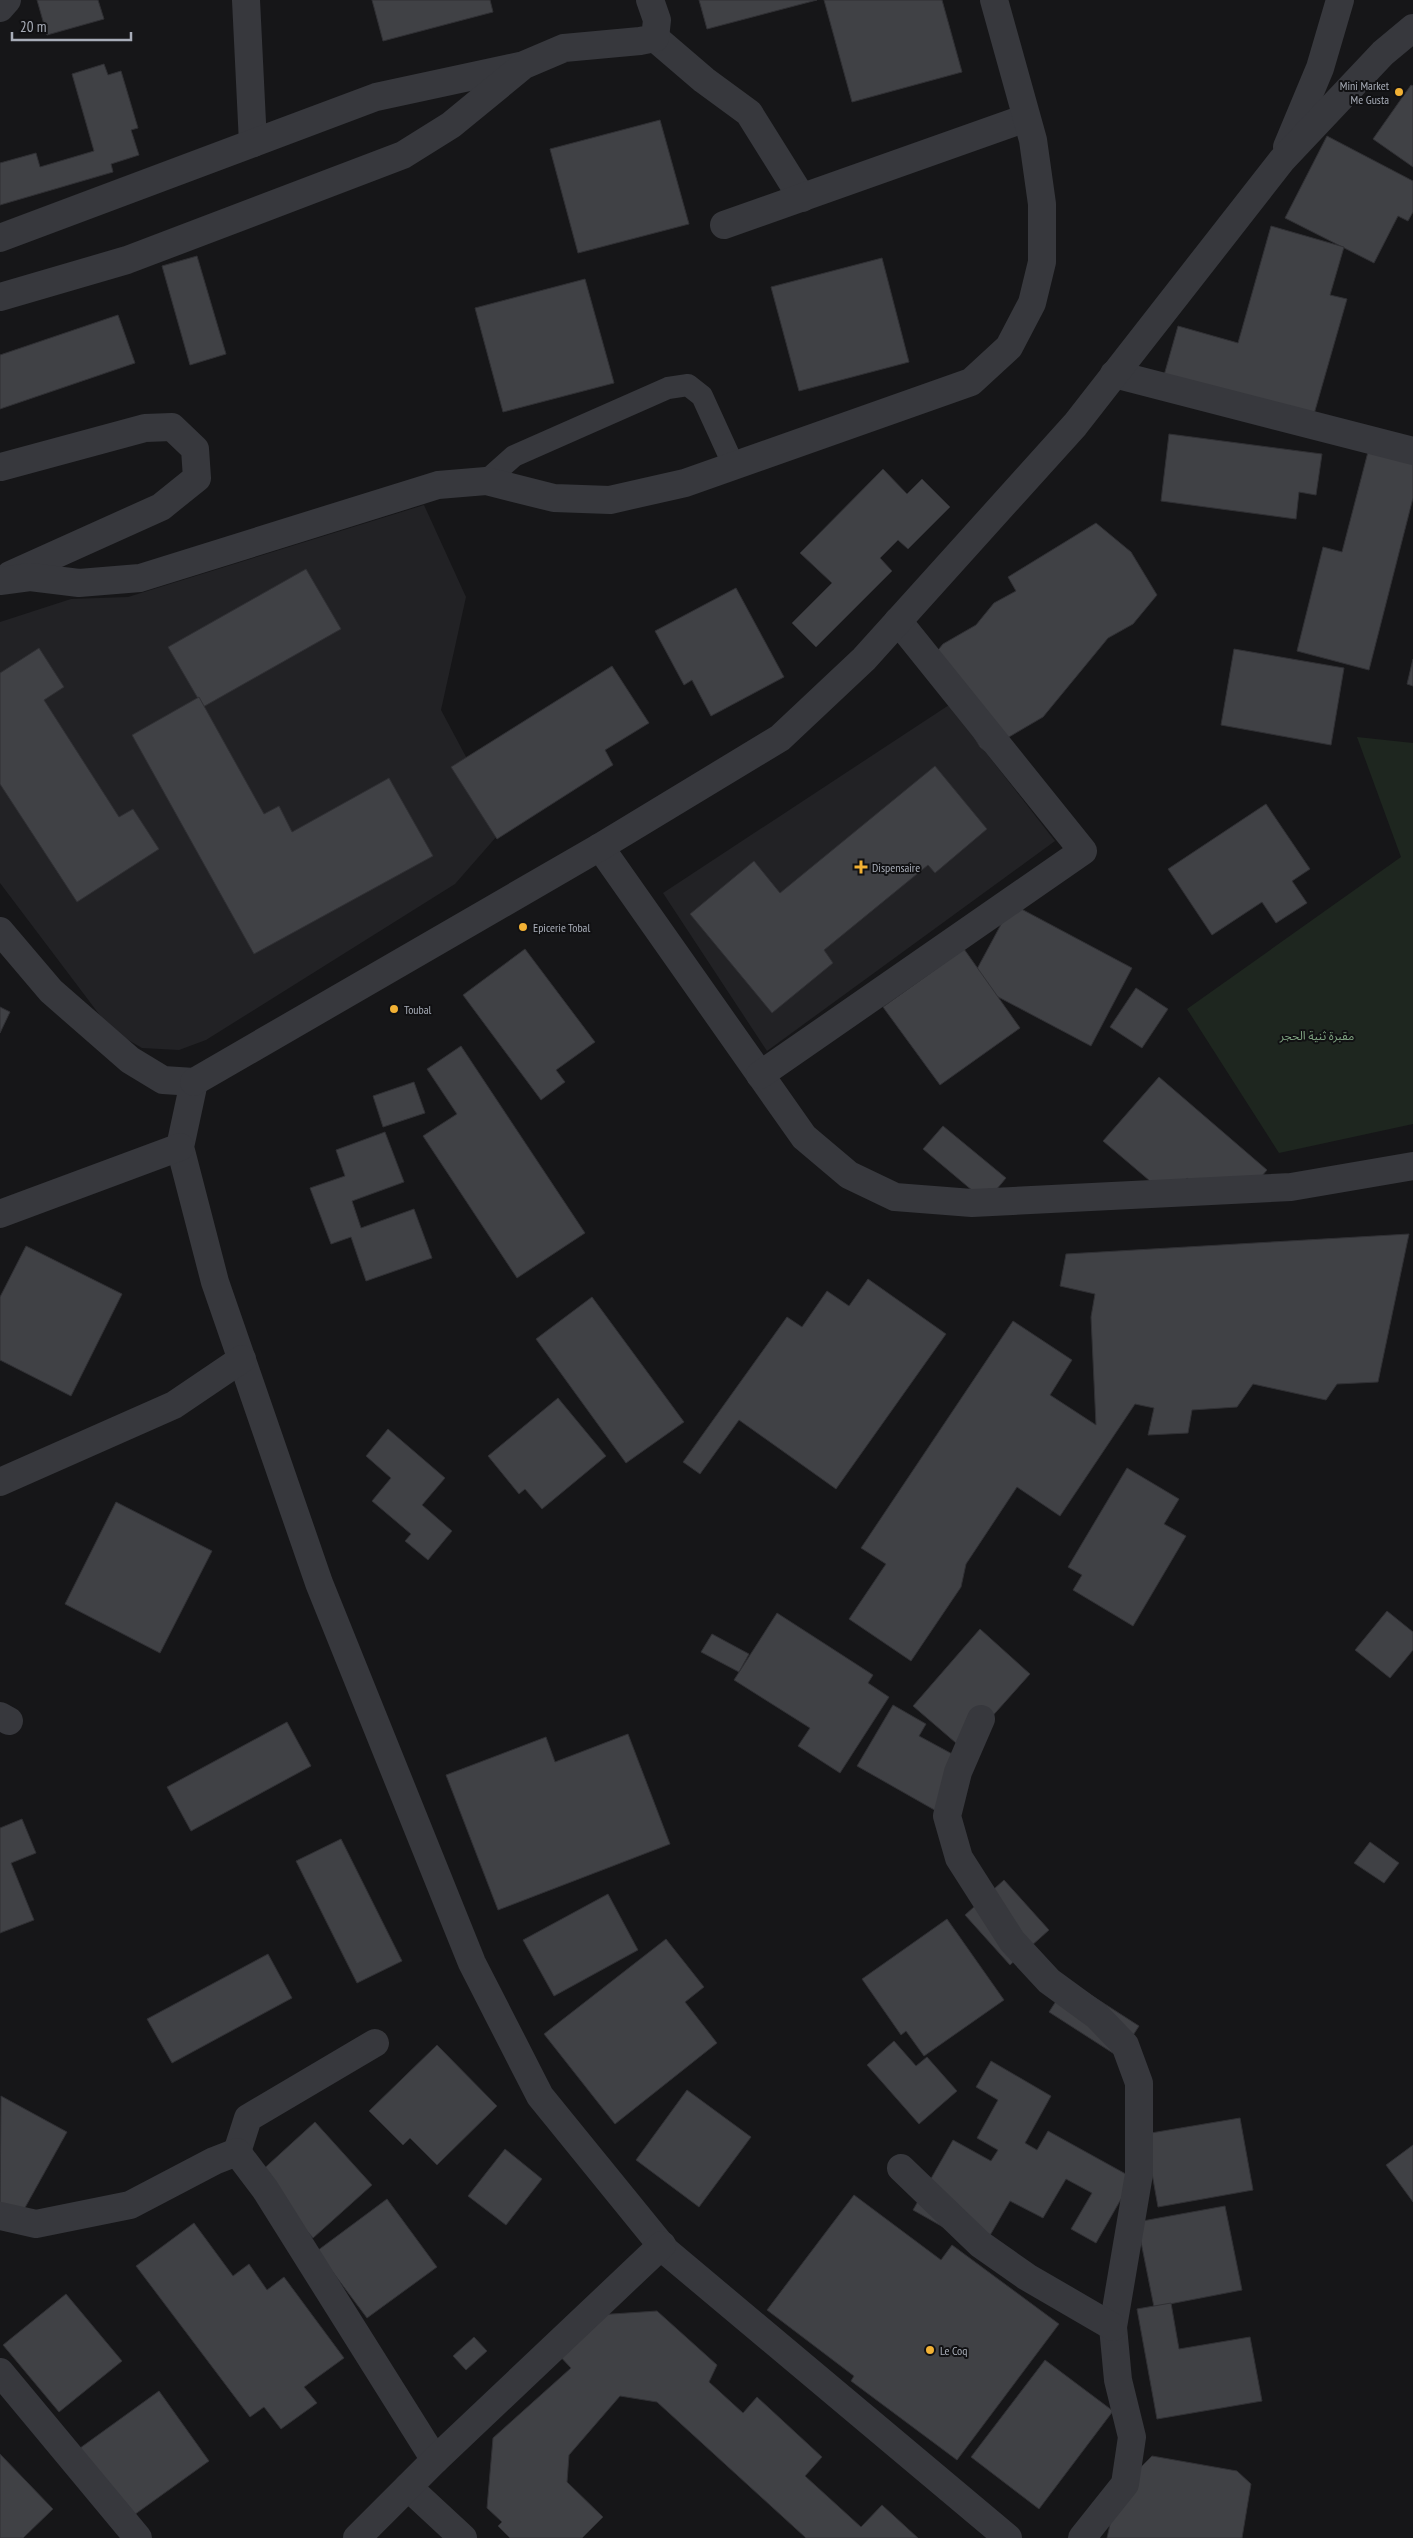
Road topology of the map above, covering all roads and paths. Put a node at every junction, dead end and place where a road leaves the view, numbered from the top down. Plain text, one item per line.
1 (7, 0) edge
2 (246, 0) edge
3 (650, 0) edge
4 (994, 0) edge
5 (1340, 0) edge
6 (0, 8) edge
7 (1413, 28) edge
8 (655, 38) junction
9 (524, 65) junction
10 (1026, 118) junction
11 (253, 143) junction
12 (1282, 160) junction
13 (802, 198) junction
14 (724, 226) dead end
15 (0, 238) edge
16 (0, 297) edge
17 (1114, 374) junction
18 (1413, 451) edge
19 (733, 464) junction
20 (1, 467) dead end
21 (486, 481) junction
22 (0, 580) edge
23 (898, 621) junction
24 (600, 847) junction
25 (0, 931) edge
26 (0, 965) edge
27 (32, 969) junction
28 (760, 1074) junction
29 (194, 1082) junction
30 (180, 1146) junction
31 (1413, 1166) edge
32 (0, 1214) edge
33 (242, 1359) junction
34 (0, 1482) edge
35 (981, 1719) dead end
36 (375, 2043) dead end
37 (237, 2152) junction
38 (901, 2168) dead end
39 (0, 2216) edge
40 (662, 2245) junction
41 (1113, 2327) junction
42 (0, 2372) edge
43 (435, 2460) junction
44 (408, 2487) junction
45 (138, 2538) edge
46 (357, 2538) edge
47 (463, 2538) edge
48 (1008, 2538) edge
49 (1082, 2538) edge

1 - 6 street
2 - 11 street
3 - 8 street
4 - 10 street
5 - 12 street
7 - 12 street
8 - 9 street
8 - 13 street
9 - 11 street
9 - 16 street
10 - 13 street
10 - 19 street
11 - 15 street
12 - 17 street
13 - 14 street
17 - 18 street
17 - 23 street
19 - 21 street
19 - 21 lane
20 - 22 street
21 - 22 street
23 - 24 street
23 - 28 street
24 - 28 street
24 - 29 street
25 - 27 street
26 - 27 street
27 - 29 street
28 - 31 street
29 - 30 street
30 - 32 street
30 - 33 street
33 - 34 street
33 - 40 street
35 - 41 street
36 - 37 street
37 - 39 street
37 - 43 street
38 - 41 street
40 - 43 street
40 - 48 street
41 - 49 street
42 - 45 street
43 - 44 street
44 - 46 street
44 - 47 street

